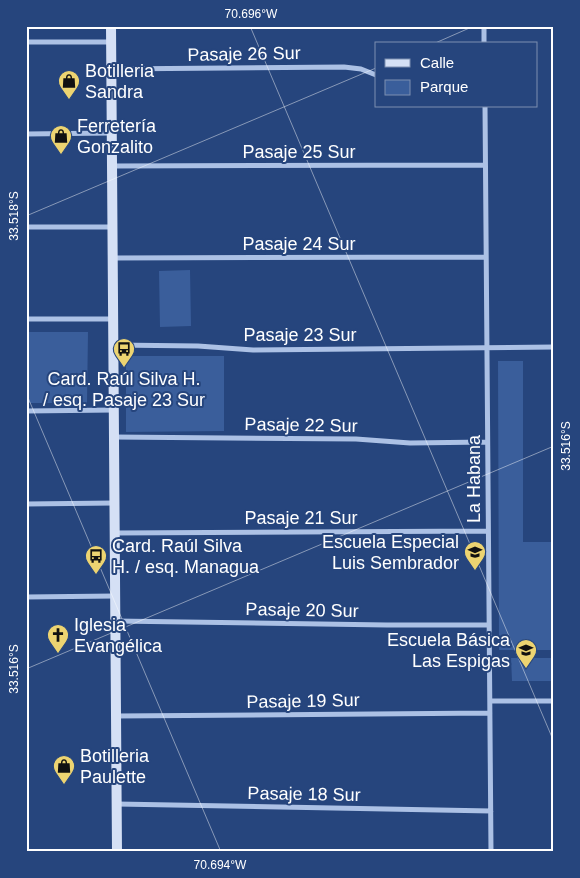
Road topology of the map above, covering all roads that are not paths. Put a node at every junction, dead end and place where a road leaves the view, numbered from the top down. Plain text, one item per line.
1 (111, 26) edge
2 (484, 26) edge
3 (26, 42) edge
4 (111, 42) junction
5 (484, 42) edge
6 (111, 69) junction
7 (375, 75) edge
8 (485, 108) edge
9 (112, 133) junction
10 (26, 134) edge
11 (485, 165) junction
12 (112, 166) junction
13 (112, 227) junction
14 (26, 228) edge
15 (486, 257) junction
16 (113, 258) junction
17 (26, 319) edge
18 (113, 319) junction
19 (113, 345) junction
20 (487, 347) junction
21 (554, 347) edge
22 (114, 410) junction
23 (26, 411) edge
24 (114, 437) junction
25 (487, 442) junction
26 (114, 503) junction
27 (26, 504) edge
28 (488, 531) junction
29 (115, 533) junction
30 (115, 596) junction
31 (26, 597) edge
32 (115, 622) junction
33 (489, 625) junction
34 (490, 701) junction
35 (554, 701) edge
36 (490, 713) junction
37 (116, 716) junction
38 (117, 804) junction
39 (490, 811) junction
40 (117, 852) edge
41 (491, 852) edge

1 - 4 main road
2 - 5 street
3 - 4 street
4 - 6 main road
6 - 7 street, Pasaje 26 Sur
6 - 9 main road
8 - 11 street, La Habana
9 - 10 street
9 - 12 main road
11 - 12 street, Pasaje 25 Sur
11 - 15 street, La Habana
12 - 13 main road
13 - 14 street
13 - 16 main road
15 - 16 street, Pasaje 24 Sur
15 - 20 street, La Habana
16 - 18 main road
17 - 18 street
18 - 19 main road
19 - 20 street, Pasaje 23 Sur
19 - 22 main road
20 - 21 street, Pasaje 23 Sur
20 - 25 street, La Habana
22 - 23 street
22 - 24 main road
24 - 25 street, Pasaje 22 Sur
24 - 26 main road
25 - 28 street, La Habana
26 - 27 street
26 - 29 main road
28 - 29 street, Pasaje 21 Sur
28 - 33 street, La Habana
29 - 30 main road
30 - 31 street
30 - 32 main road
32 - 33 street, Pasaje 20 Sur
32 - 37 main road
33 - 34 street, La Habana
34 - 35 street
34 - 36 street, La Habana
36 - 37 street, Pasaje 19 Sur
36 - 39 street, La Habana
37 - 38 main road
38 - 39 street, Pasaje 18 Sur
38 - 40 main road
39 - 41 street, La Habana

